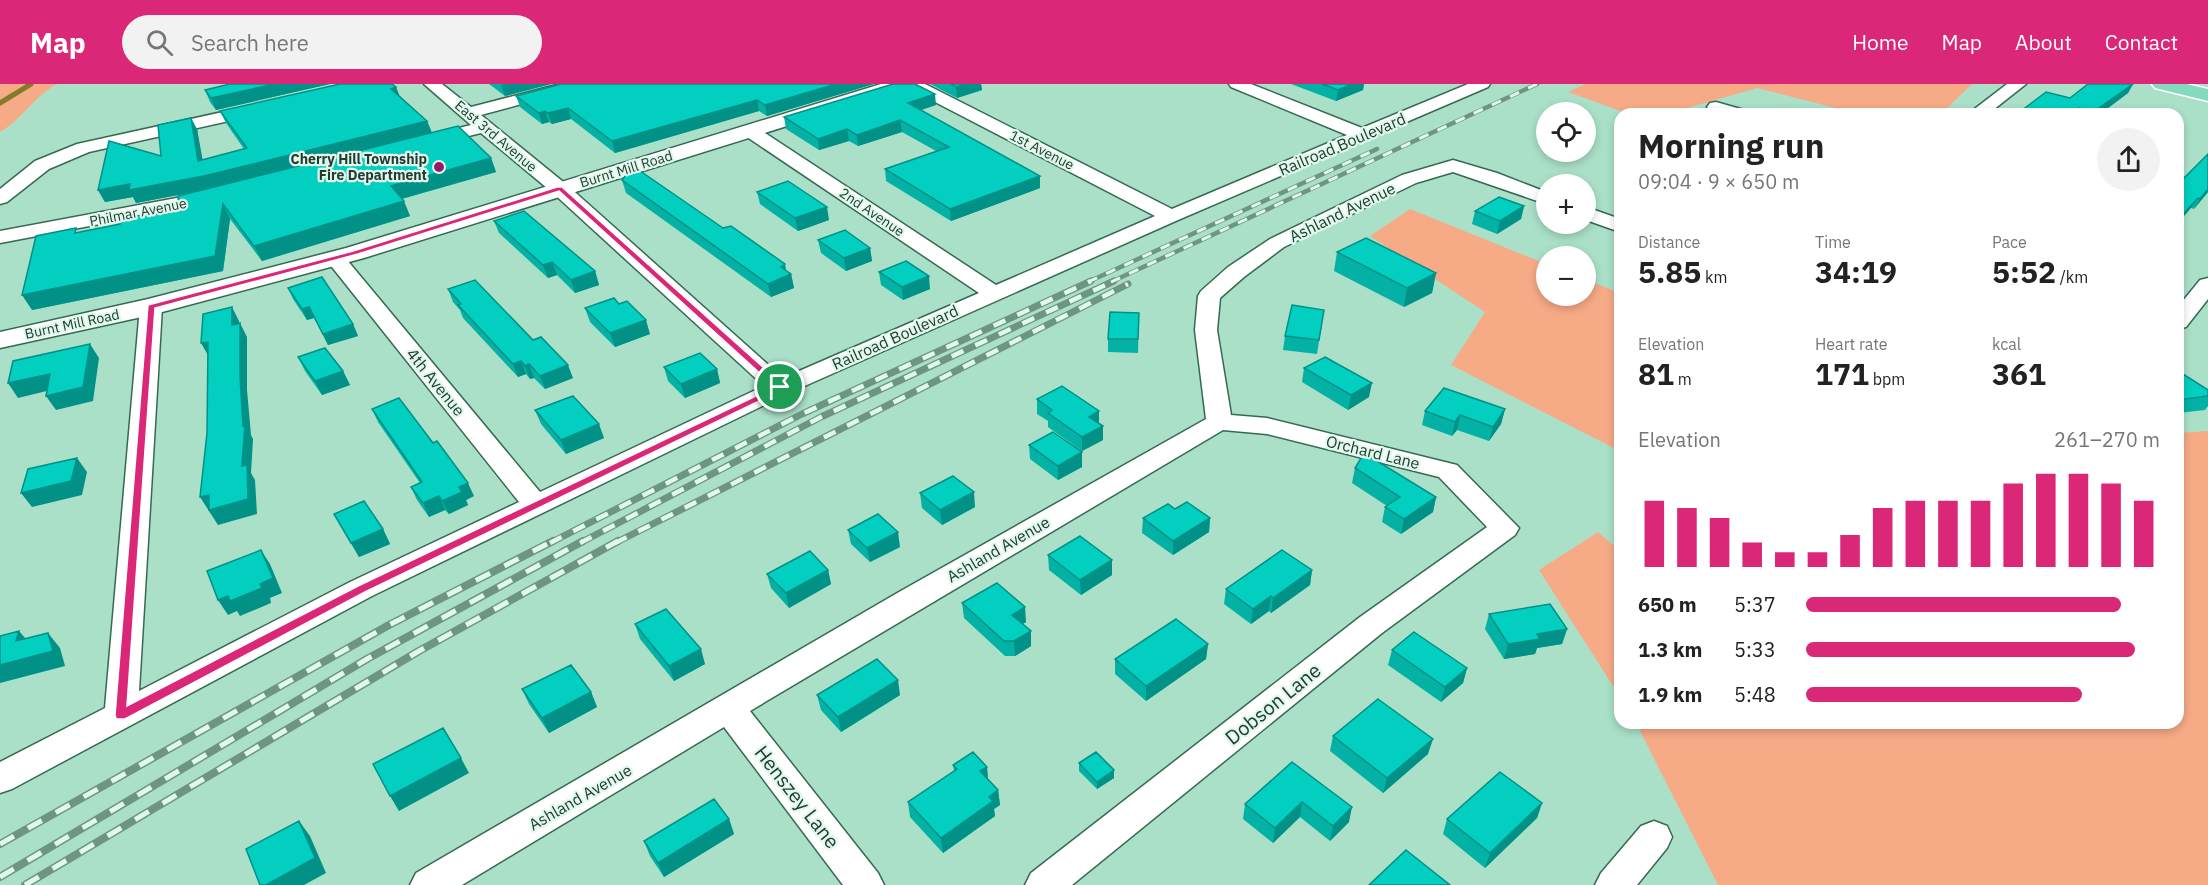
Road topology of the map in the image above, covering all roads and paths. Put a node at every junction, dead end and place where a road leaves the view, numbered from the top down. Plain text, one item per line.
1 (432, 84) edge
2 (579, 84) edge
3 (902, 84) edge
4 (912, 84) edge
5 (1237, 84) edge
6 (1482, 84) edge
7 (2018, 84) edge
8 (2163, 84) edge
9 (2208, 95) edge
10 (272, 106) edge
11 (1716, 107) dead end
12 (1719, 108) edge
13 (1985, 108) edge
14 (469, 113) junction
15 (485, 127) junction
16 (750, 131) junction
17 (1363, 135) junction
18 (405, 147) edge
19 (560, 189) junction
20 (234, 191) edge
21 (1536, 194) edge
22 (0, 198) edge
23 (1171, 216) junction
24 (1596, 217) edge
25 (1614, 224) edge
26 (0, 237) edge
27 (335, 258) junction
28 (2208, 285) edge
29 (994, 293) junction
30 (151, 307) junction
31 (2184, 315) edge
32 (0, 340) edge
33 (780, 387) junction
34 (1219, 422) junction
35 (536, 505) junction
36 (1505, 528) joint
37 (729, 709) junction
38 (121, 715) junction
39 (0, 778) edge
40 (1654, 837) dead end
41 (429, 885) edge
42 (866, 885) edge
43 (1044, 885) edge
44 (1614, 885) edge

1 - 14 street, East 3rd Avenue
2 - 14 street
3 - 16 main road, Burnt Mill Road
4 - 23 street, 1st Avenue
5 - 17 street
6 - 17 street, Railroad Boulevard
7 - 13 street
8 - 9 main road
10 - 22 street
11 - 12 street
14 - 15 street, East 3rd Avenue
15 - 18 street
15 - 19 street, East 3rd Avenue
16 - 19 main road, Burnt Mill Road
16 - 29 street, 2nd Avenue
17 - 23 street, Railroad Boulevard
19 - 27 main road, Burnt Mill Road
19 - 33 street, East 3rd Avenue
20 - 26 street, Philmar Avenue
21 - 34 street, Ashland Avenue
23 - 29 street, Railroad Boulevard
24 - 25 street
27 - 30 main road, Burnt Mill Road
27 - 35 street, 4th Avenue
28 - 31 street
29 - 33 street, Railroad Boulevard
30 - 32 main road, Burnt Mill Road
30 - 38 street
33 - 35 street, Railroad Boulevard
34 - 36 street, Orchard Lane
34 - 37 street, Ashland Avenue
35 - 38 street, Railroad Boulevard
36 - 43 street, Dobson Lane
37 - 41 street, Ashland Avenue
37 - 42 street, Henszey Lane
38 - 39 street, Railroad Boulevard
40 - 44 street

